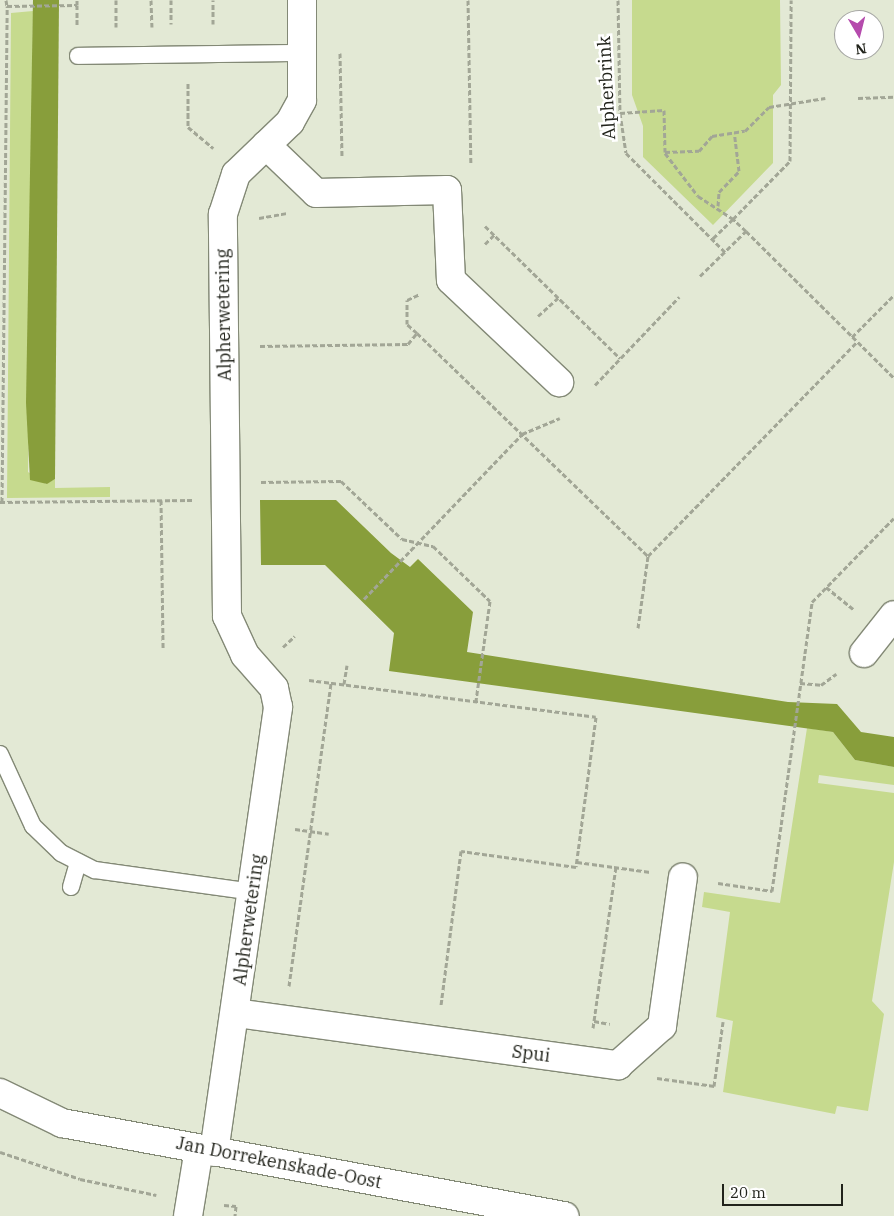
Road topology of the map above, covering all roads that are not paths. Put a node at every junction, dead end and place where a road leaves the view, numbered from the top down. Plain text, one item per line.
1 (302, 0) edge
2 (303, 53) junction
3 (78, 56) dead end
4 (266, 145) junction
5 (559, 382) dead end
6 (894, 615) edge
7 (864, 653) dead end
8 (0, 754) edge
9 (78, 862) junction
10 (683, 877) dead end
11 (71, 887) dead end
12 (254, 892) junction
13 (236, 1013) junction
14 (0, 1093) edge
15 (207, 1150) junction
16 (189, 1208) edge
17 (564, 1216) edge

1 - 2 street, Alpherwetering
2 - 3 lane
2 - 4 street, Alpherwetering
4 - 5 street
4 - 12 street, Alpherwetering
6 - 7 street
8 - 9 lane
9 - 11 lane
9 - 12 lane
10 - 13 street, Spui
12 - 13 street, Alpherwetering
13 - 15 street, Alpherwetering
14 - 15 street, Jan Dorrekenskade-Oost
15 - 16 street, Alpherwetering
15 - 17 street, Jan Dorrekenskade-Oost

